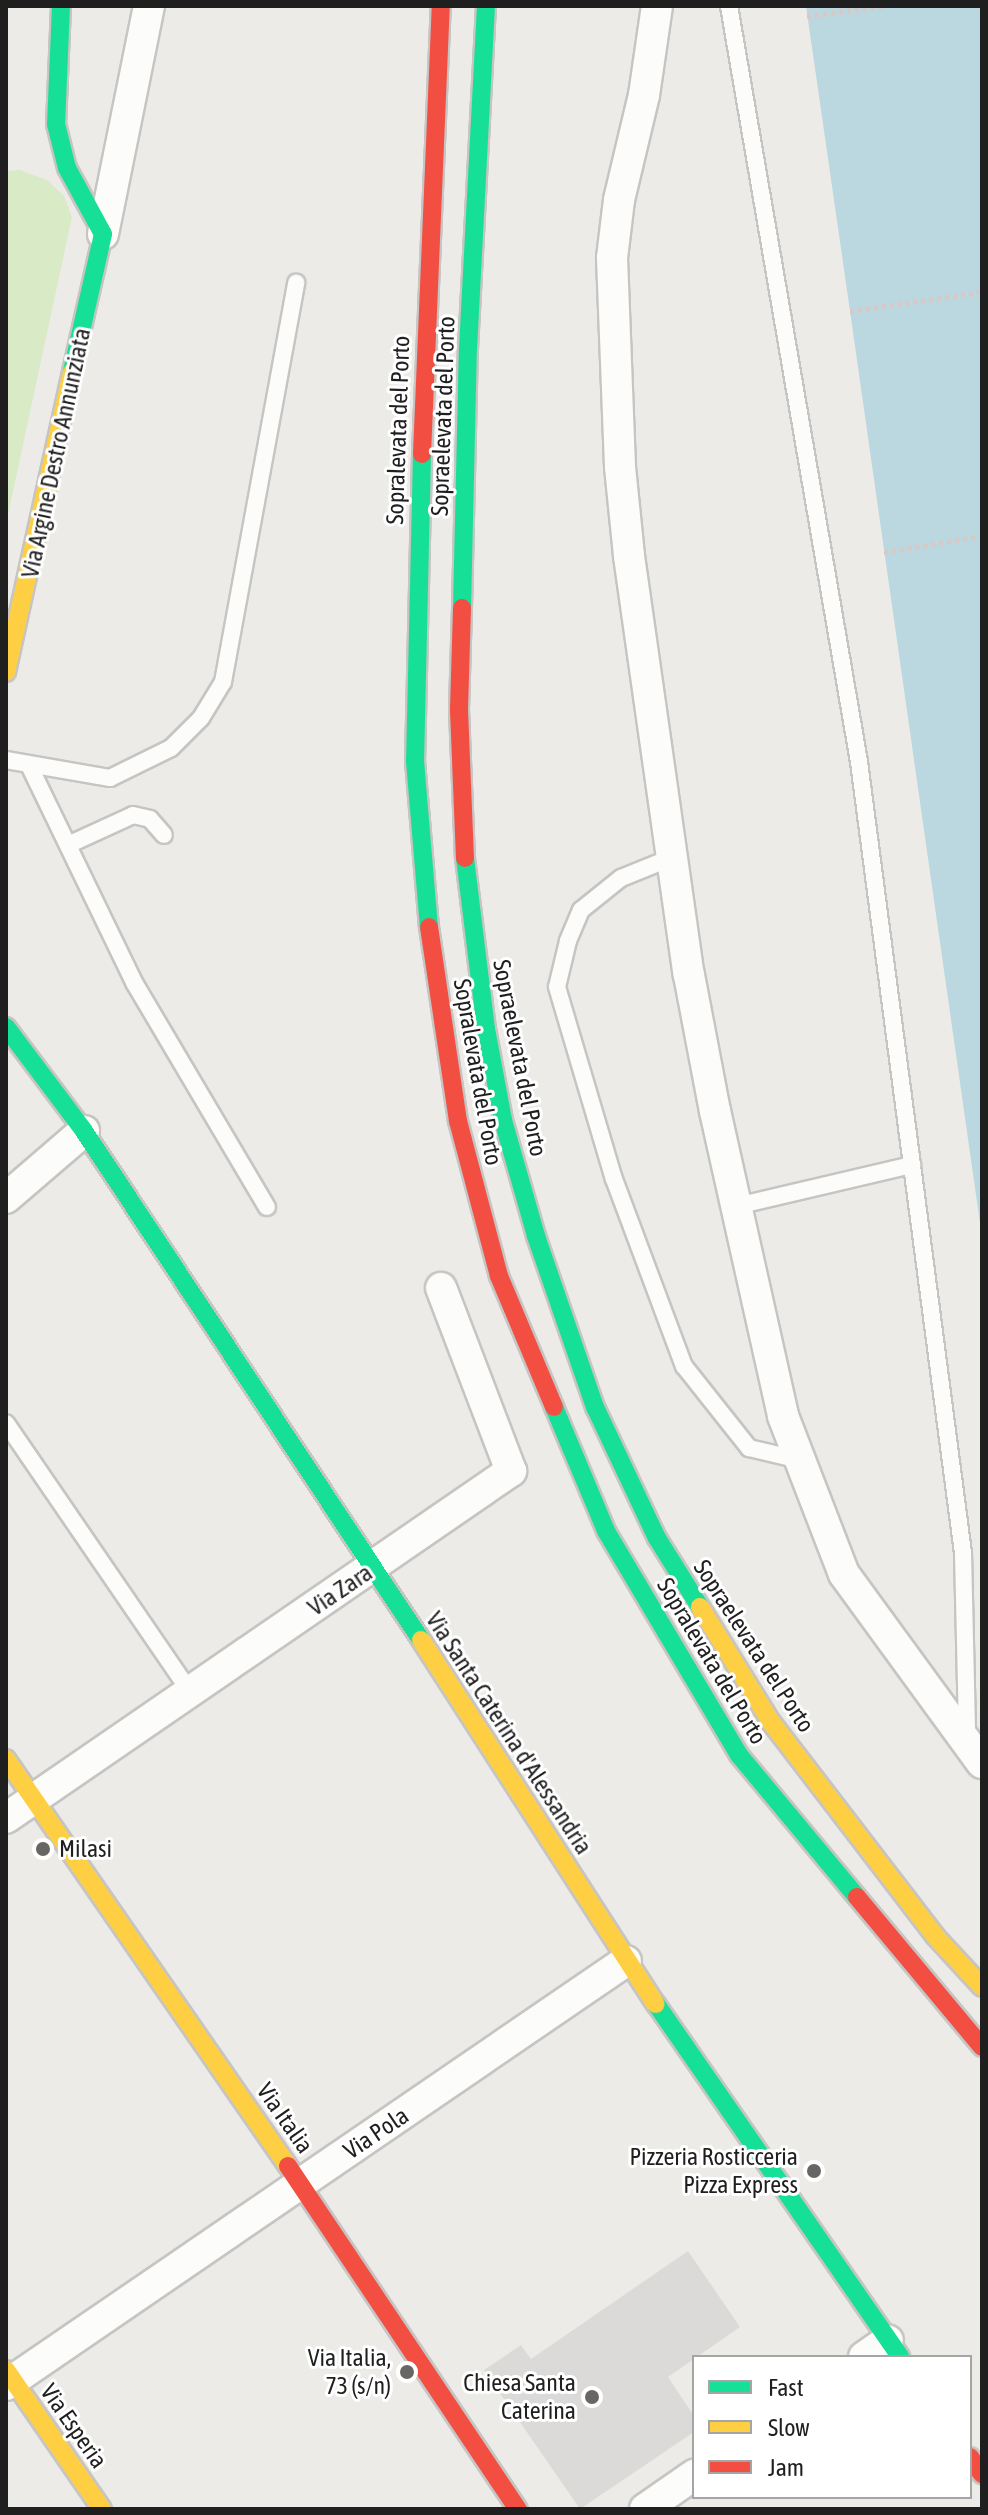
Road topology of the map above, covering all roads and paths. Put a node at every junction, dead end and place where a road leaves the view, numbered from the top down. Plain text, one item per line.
1 (61, 6) edge
2 (149, 6) edge
3 (441, 6) edge
4 (486, 6) edge
5 (657, 6) edge
6 (729, 6) edge
7 (886, 6) edge
8 (807, 16) dead end
9 (103, 234) junction
10 (296, 283) dead end
11 (982, 292) edge
12 (850, 311) dead end
13 (982, 536) edge
14 (884, 552) dead end
15 (6, 672) edge
16 (6, 760) edge
17 (29, 765) junction
18 (164, 835) dead end
19 (70, 844) junction
20 (673, 857) junction
21 (6, 1027) edge
22 (84, 1131) junction
23 (912, 1165) junction
24 (6, 1198) edge
25 (737, 1206) junction
26 (267, 1207) dead end
27 (441, 1288) dead end
28 (6, 1423) edge
29 (800, 1460) junction
30 (374, 1567) junction
31 (190, 1692) junction
32 (974, 1754) edge
33 (6, 1759) edge
34 (34, 1798) junction
35 (6, 1818) edge
36 (626, 1961) junction
37 (982, 1987) edge
38 (982, 2047) edge
39 (301, 2184) junction
40 (884, 2351) edge
41 (8, 2378) edge
42 (692, 2476) edge
43 (102, 2509) edge
44 (518, 2509) edge
45 (645, 2509) edge

1 - 9 main road
2 - 9 street, Via Argine Destro Annunziata
3 - 38 main road, Sopralevata del Porto
4 - 37 main road, Sopraelevata del Porto
5 - 20 street
6 - 23 lane
7 - 8 path
9 - 15 main road, Via Argine Destro Annunziata
10 - 17 lane
11 - 12 path
13 - 14 path
16 - 17 lane
17 - 19 lane
18 - 19 lane
19 - 26 lane
20 - 25 street
20 - 29 lane
21 - 22 main road, Via Santa Caterina d'Alessandria
22 - 24 street
22 - 30 main road, Via Santa Caterina d'Alessandria
23 - 25 lane
23 - 32 lane
25 - 29 street
27 - 30 street, Via Zara
28 - 31 lane
29 - 32 street
30 - 31 street, Via Zara
30 - 36 main road, Via Santa Caterina d'Alessandria
31 - 34 street, Via Zara
33 - 34 main road, Via Italia
34 - 35 street, Via Zara
34 - 39 main road, Via Italia
36 - 39 street, Via Pola
36 - 40 main road, Via Santa Caterina d'Alessandria
39 - 41 street, Via Pola
39 - 44 main road, Via Italia
41 - 43 main road, Via Esperia
42 - 45 street

